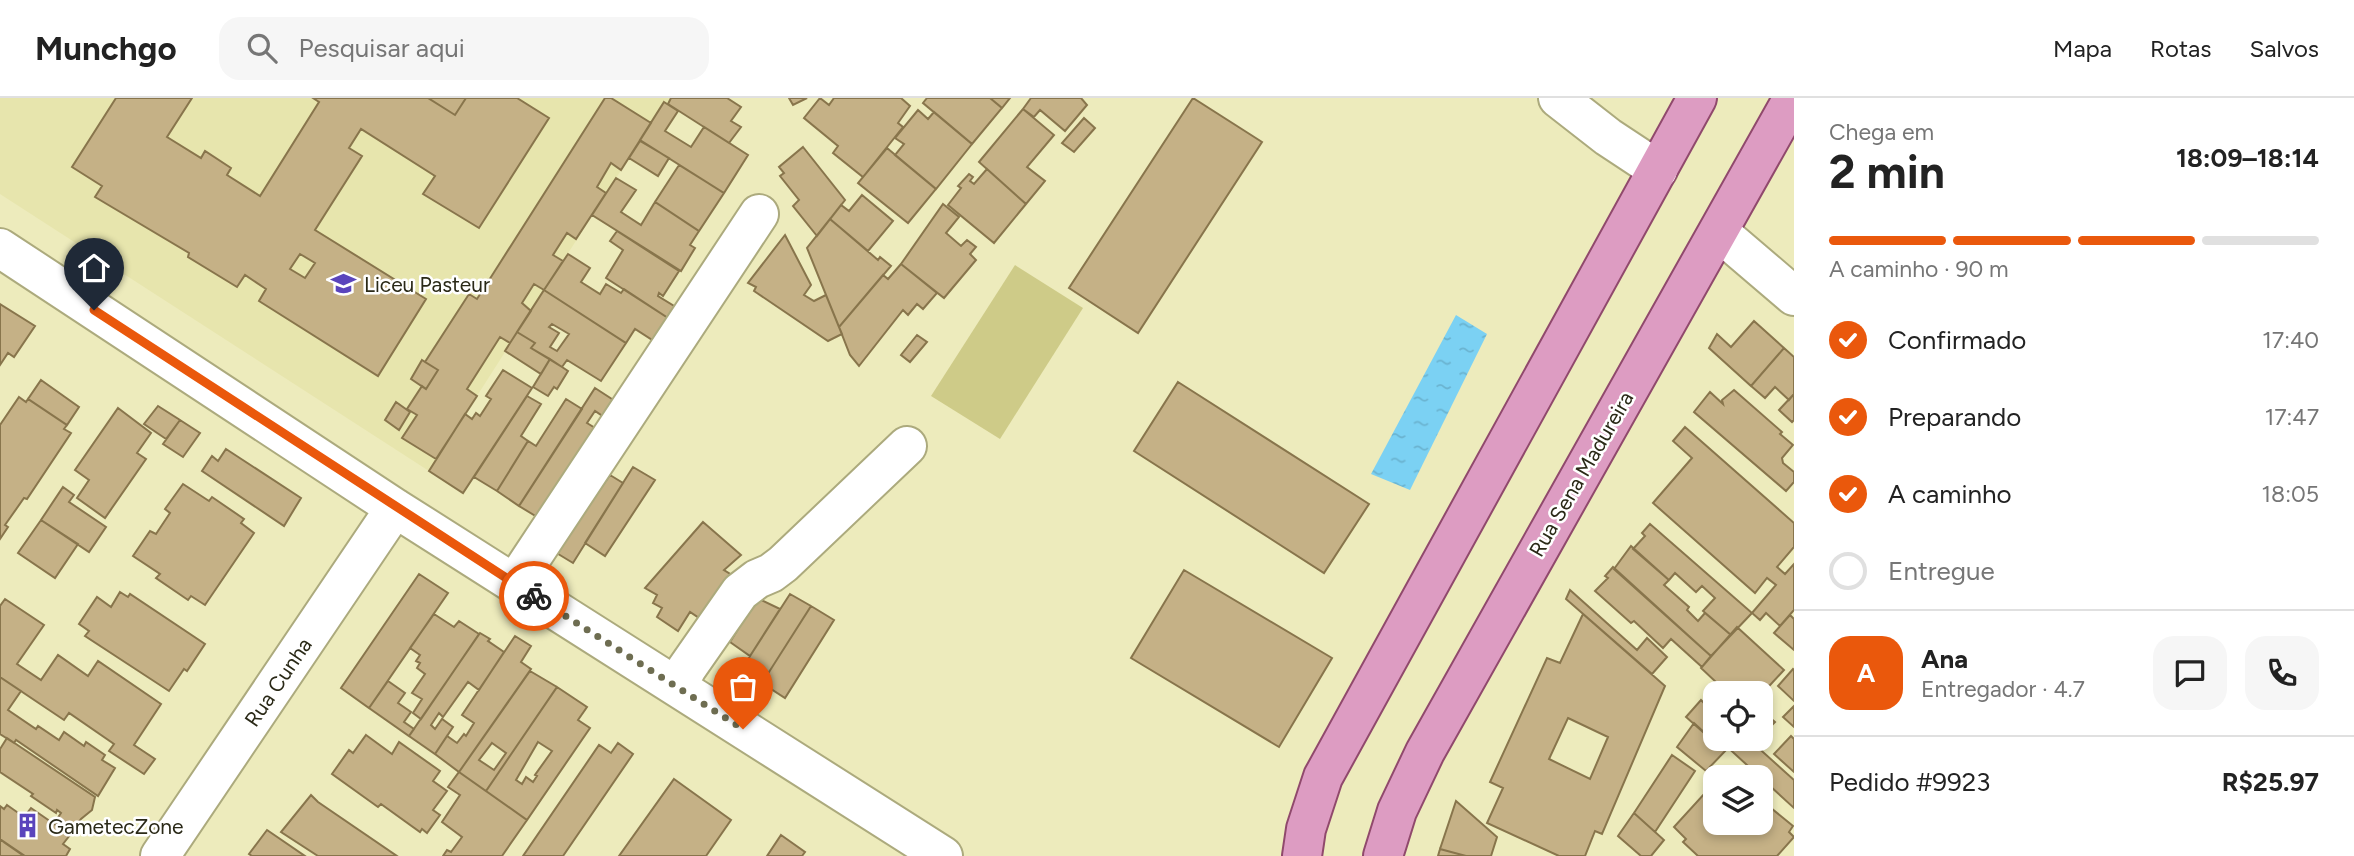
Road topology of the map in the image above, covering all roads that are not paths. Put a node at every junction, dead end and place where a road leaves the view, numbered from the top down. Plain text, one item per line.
1 (1558, 98) edge
2 (1697, 98) edge
3 (1794, 98) edge
4 (1658, 170) junction
5 (759, 214) dead end
6 (1719, 232) junction
7 (0, 248) edge
8 (1790, 283) edge
9 (907, 446) dead end
10 (395, 508) junction
11 (514, 584) junction
12 (677, 686) junction
13 (160, 856) edge
14 (943, 856) edge
15 (1303, 856) edge
16 (1383, 856) edge

1 - 4 street
2 - 4 main road
3 - 6 main road, Rua Sena Madureira
4 - 15 main road
5 - 11 street
6 - 8 street
6 - 16 main road, Rua Sena Madureira
7 - 10 street
9 - 12 street
10 - 11 street
10 - 13 street, Rua Cunha
11 - 12 street
12 - 14 street

